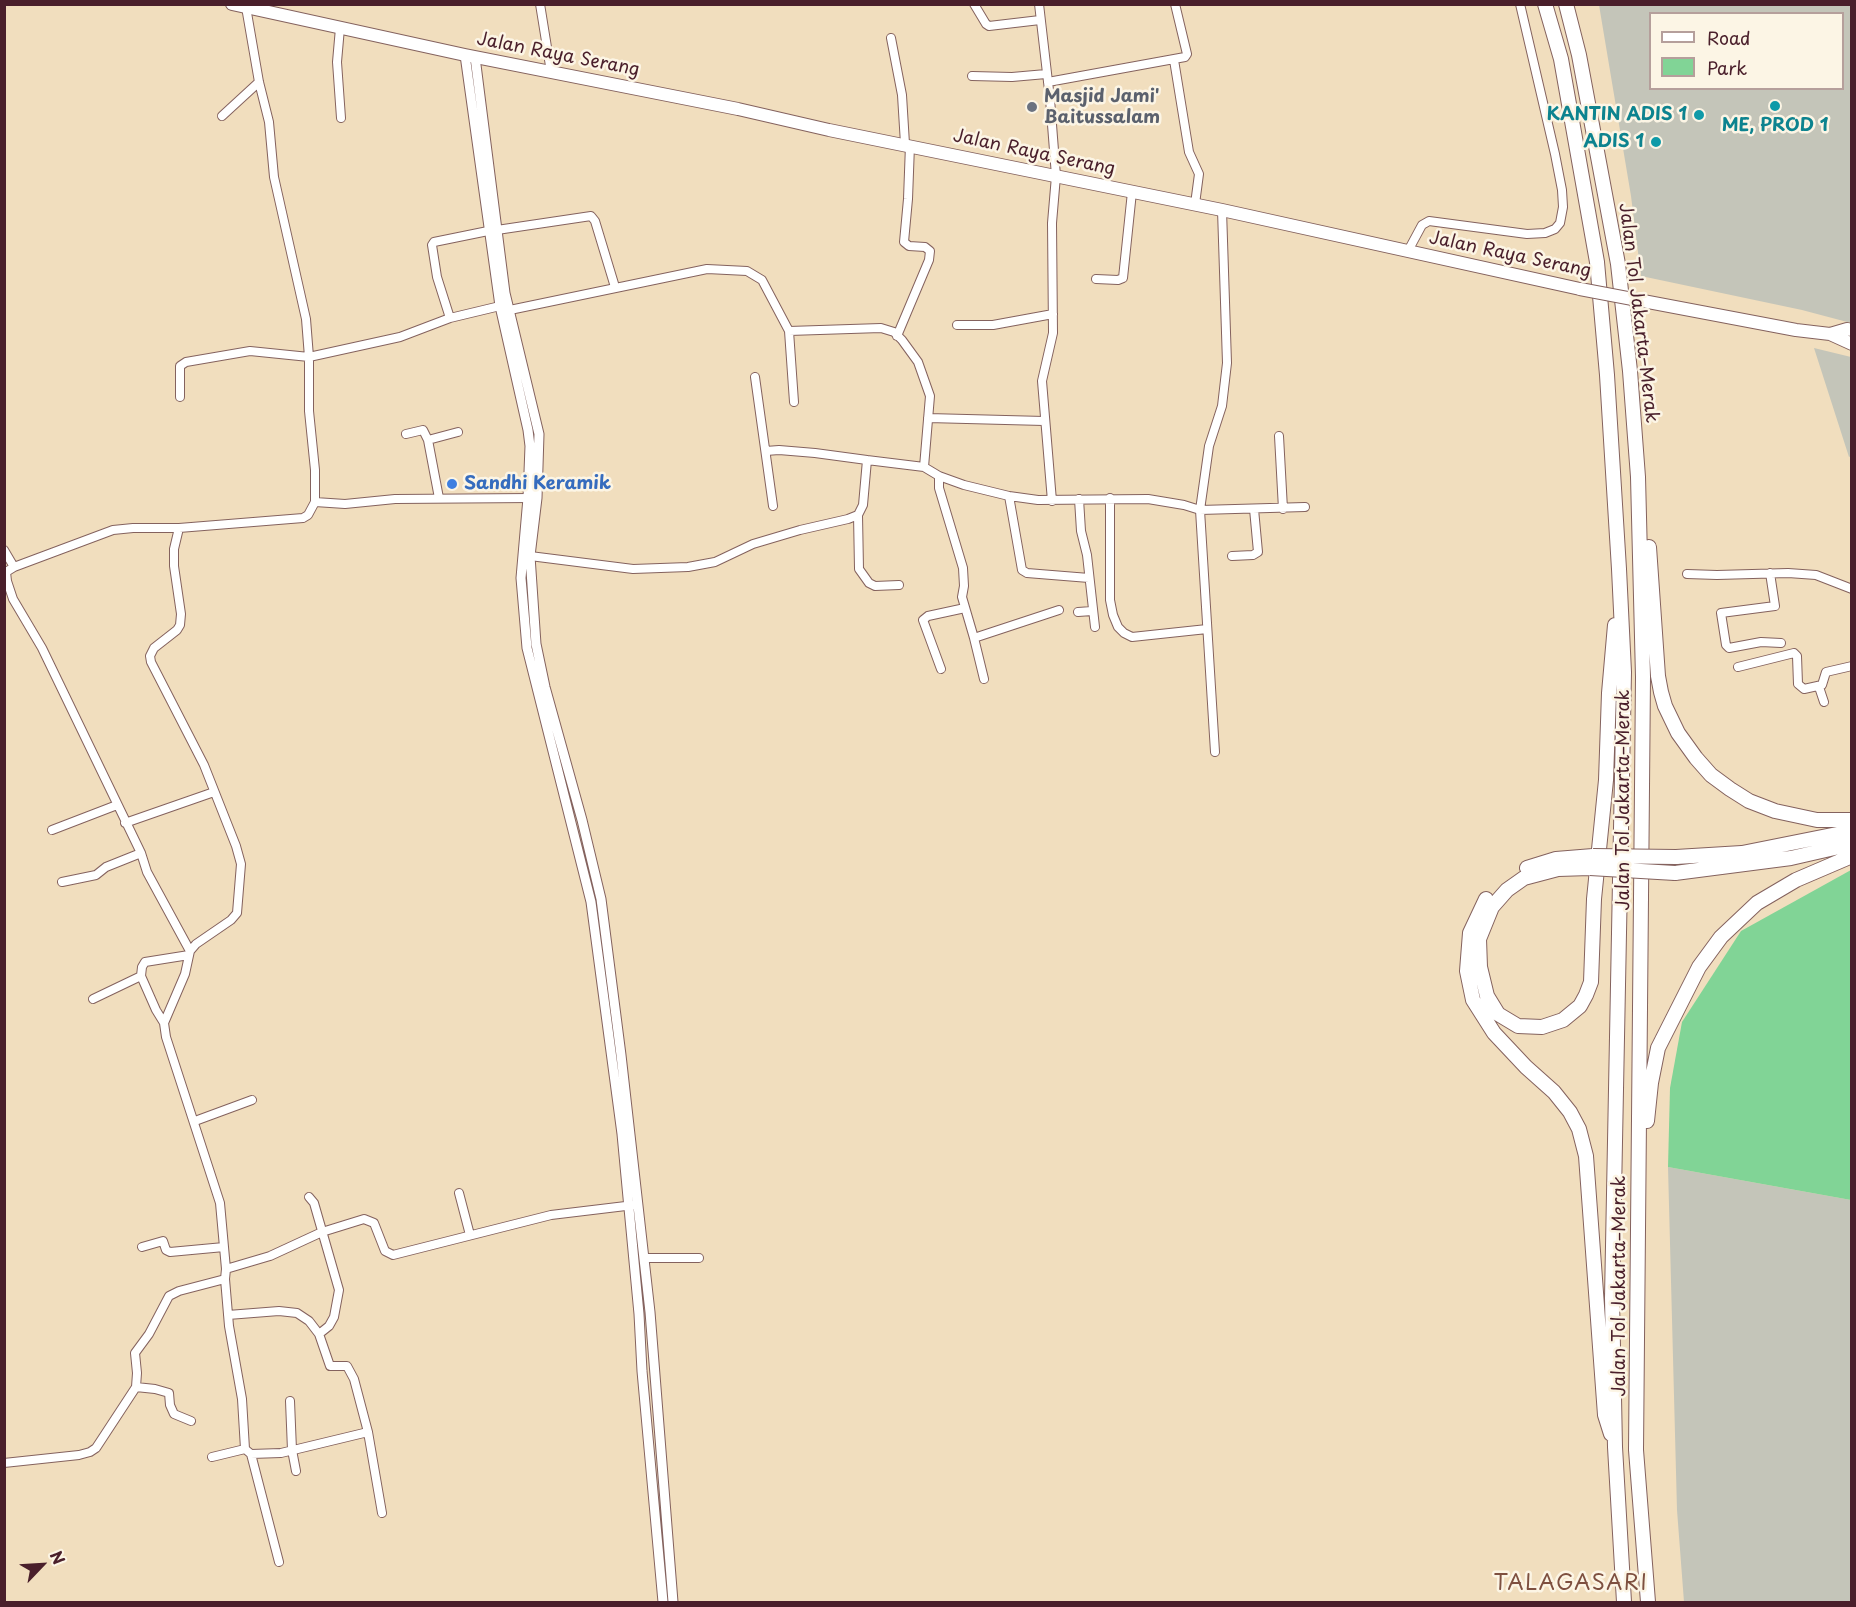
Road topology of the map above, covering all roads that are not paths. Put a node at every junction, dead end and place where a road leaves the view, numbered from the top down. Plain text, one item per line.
1 (232, 4) edge
2 (540, 4) edge
3 (974, 4) edge
4 (1039, 4) edge
5 (1175, 4) edge
6 (1520, 4) edge
7 (1545, 4) edge
8 (1566, 4) edge
9 (246, 7) junction
10 (1040, 20) junction
11 (340, 28) junction
12 (891, 38) dead end
13 (470, 56) junction
14 (1174, 60) junction
15 (551, 72) junction
16 (972, 76) dead end
17 (1047, 78) junction
18 (259, 82) junction
19 (222, 116) dead end
20 (341, 118) dead end
21 (907, 145) junction
22 (1056, 176) junction
23 (1132, 192) junction
24 (1195, 204) junction
25 (1222, 210) junction
26 (493, 230) junction
27 (1408, 251) junction
28 (1096, 279) dead end
29 (615, 287) junction
30 (503, 310) junction
31 (1053, 314) junction
32 (450, 318) junction
33 (957, 325) dead end
34 (1851, 330) edge
35 (789, 331) junction
36 (1830, 334) junction
37 (897, 336) junction
38 (1851, 344) edge
39 (309, 357) junction
40 (755, 377) dead end
41 (180, 398) dead end
42 (794, 402) dead end
43 (928, 418) junction
44 (1044, 421) junction
45 (458, 432) dead end
46 (406, 434) dead end
47 (1280, 436) dead end
48 (428, 440) junction
49 (765, 451) junction
50 (867, 460) junction
51 (924, 467) junction
52 (939, 476) junction
53 (1638, 477) junction
54 (1009, 496) junction
55 (439, 498) junction
56 (532, 498) junction
57 (1110, 498) junction
58 (1079, 499) junction
59 (1052, 501) junction
60 (315, 502) junction
61 (773, 506) dead end
62 (1305, 507) dead end
63 (1254, 509) junction
64 (1283, 509) junction
65 (1200, 510) junction
66 (858, 515) junction
67 (179, 528) junction
68 (4, 550) edge
69 (530, 556) junction
70 (1232, 556) dead end
71 (14, 567) junction
72 (1619, 569) junction
73 (1770, 573) junction
74 (1687, 574) dead end
75 (1089, 578) junction
76 (899, 585) dead end
77 (1851, 588) edge
78 (965, 608) junction
79 (1059, 610) dead end
80 (1092, 611) junction
81 (1078, 612) dead end
82 (1095, 627) dead end
83 (1207, 629) junction
84 (1780, 634) dead end
85 (974, 638) junction
86 (1781, 644) junction
87 (1781, 656) junction
88 (1851, 666) edge
89 (1738, 667) dead end
90 (940, 669) dead end
91 (984, 679) dead end
92 (1820, 687) junction
93 (1824, 702) dead end
94 (1215, 752) dead end
95 (214, 792) junction
96 (117, 805) junction
97 (1851, 820) edge
98 (125, 823) junction
99 (52, 830) dead end
100 (1851, 831) edge
101 (1851, 844) edge
102 (141, 854) junction
103 (1851, 856) edge
104 (1591, 862) junction
105 (62, 882) dead end
106 (190, 953) junction
107 (141, 976) junction
108 (93, 999) dead end
109 (164, 1023) junction
110 (252, 1100) dead end
111 (195, 1121) junction
112 (459, 1193) dead end
113 (309, 1197) dead end
114 (633, 1205) junction
115 (322, 1232) junction
116 (470, 1235) junction
117 (142, 1247) dead end
118 (224, 1247) junction
119 (644, 1258) junction
120 (699, 1258) dead end
121 (226, 1269) junction
122 (225, 1279) junction
123 (228, 1315) junction
124 (319, 1334) junction
125 (136, 1387) junction
126 (290, 1401) dead end
127 (191, 1421) dead end
128 (368, 1432) junction
129 (1615, 1447) junction
130 (292, 1450) junction
131 (1636, 1450) junction
132 (248, 1451) junction
133 (212, 1457) dead end
134 (4, 1463) edge
135 (296, 1471) dead end
136 (382, 1513) dead end
137 (279, 1562) dead end
138 (663, 1602) edge
139 (673, 1602) edge
140 (1624, 1602) edge
141 (1648, 1602) edge

1 - 9 highway, Jalan Raya Serang
2 - 15 street
3 - 10 street
4 - 10 street
5 - 14 street
6 - 27 street
7 - 72 highway, Jalan Tol Jakarta–Merak
8 - 53 highway, Jalan Tol Jakarta–Merak
9 - 11 highway, Jalan Raya Serang
9 - 18 street
10 - 17 street
11 - 13 highway, Jalan Raya Serang
11 - 20 street
12 - 21 street
13 - 15 highway, Jalan Raya Serang
13 - 26 street
14 - 17 street
14 - 24 street
15 - 21 highway, Jalan Raya Serang
16 - 17 street
17 - 22 street
18 - 19 street
18 - 39 street
21 - 22 highway, Jalan Raya Serang
21 - 37 street
22 - 23 highway, Jalan Raya Serang
22 - 31 street
23 - 24 highway, Jalan Raya Serang
23 - 28 street
24 - 25 highway, Jalan Raya Serang
25 - 27 highway, Jalan Raya Serang
25 - 65 street
26 - 29 street
26 - 30 street
26 - 32 street
27 - 36 highway, Jalan Raya Serang, bridge
29 - 30 street
29 - 35 street
30 - 32 street
30 - 56 street
31 - 33 street
31 - 44 street
32 - 39 street
34 - 36 highway, Jalan Raya Serang
35 - 37 street
35 - 42 street
36 - 38 highway, Jalan Raya Serang
37 - 43 street
39 - 41 street
39 - 60 street
40 - 49 street
43 - 44 street
43 - 51 street
44 - 59 street
45 - 48 street
46 - 48 street
47 - 64 street
48 - 55 street
49 - 50 street
49 - 61 street
50 - 51 street
50 - 66 street
51 - 52 street
52 - 54 street
52 - 78 street
53 - 97 highway
53 - 131 highway, Jalan Tol Jakarta–Merak
54 - 59 street
54 - 75 street
55 - 56 street
55 - 60 street
56 - 69 street
56 - 114 street
57 - 58 street
57 - 65 street
57 - 83 street
58 - 59 street
58 - 75 street
60 - 67 street
62 - 64 street
63 - 64 street
63 - 65 street
63 - 70 street
65 - 83 street
66 - 69 street
66 - 76 street
67 - 71 street
67 - 95 street
68 - 71 street
69 - 114 street
71 - 96 street
72 - 104 highway
72 - 129 highway, Jalan Tol Jakarta–Merak
73 - 74 street
73 - 77 street
73 - 86 street
75 - 80 street
78 - 85 street
78 - 90 street
79 - 85 street
80 - 81 street
80 - 82 street
83 - 94 street
84 - 86 street
85 - 91 street
86 - 87 street
87 - 89 street
87 - 92 street
88 - 92 street
92 - 93 street
95 - 98 street
95 - 106 street
96 - 98 street
96 - 99 street
98 - 102 street
100 - 104 highway, bridge
101 - 104 highway, bridge
102 - 105 street
102 - 106 street
103 - 131 highway
104 - 129 highway
106 - 107 street
106 - 109 street
107 - 108 street
107 - 109 street
109 - 111 street
110 - 111 street
111 - 118 street
112 - 116 street
113 - 115 street
114 - 116 street
114 - 119 street
114 - 138 street
115 - 116 street
115 - 121 street
115 - 124 street
117 - 118 street
118 - 121 street
119 - 120 street
119 - 139 street
121 - 122 street
122 - 123 street
122 - 125 street
123 - 124 street
123 - 132 street
124 - 128 street
125 - 127 street
125 - 134 street
126 - 130 street
128 - 130 street
128 - 136 street
129 - 140 highway, Jalan Tol Jakarta–Merak
130 - 132 street
130 - 135 street
131 - 141 highway, Jalan Tol Jakarta–Merak
132 - 133 street
132 - 137 street

